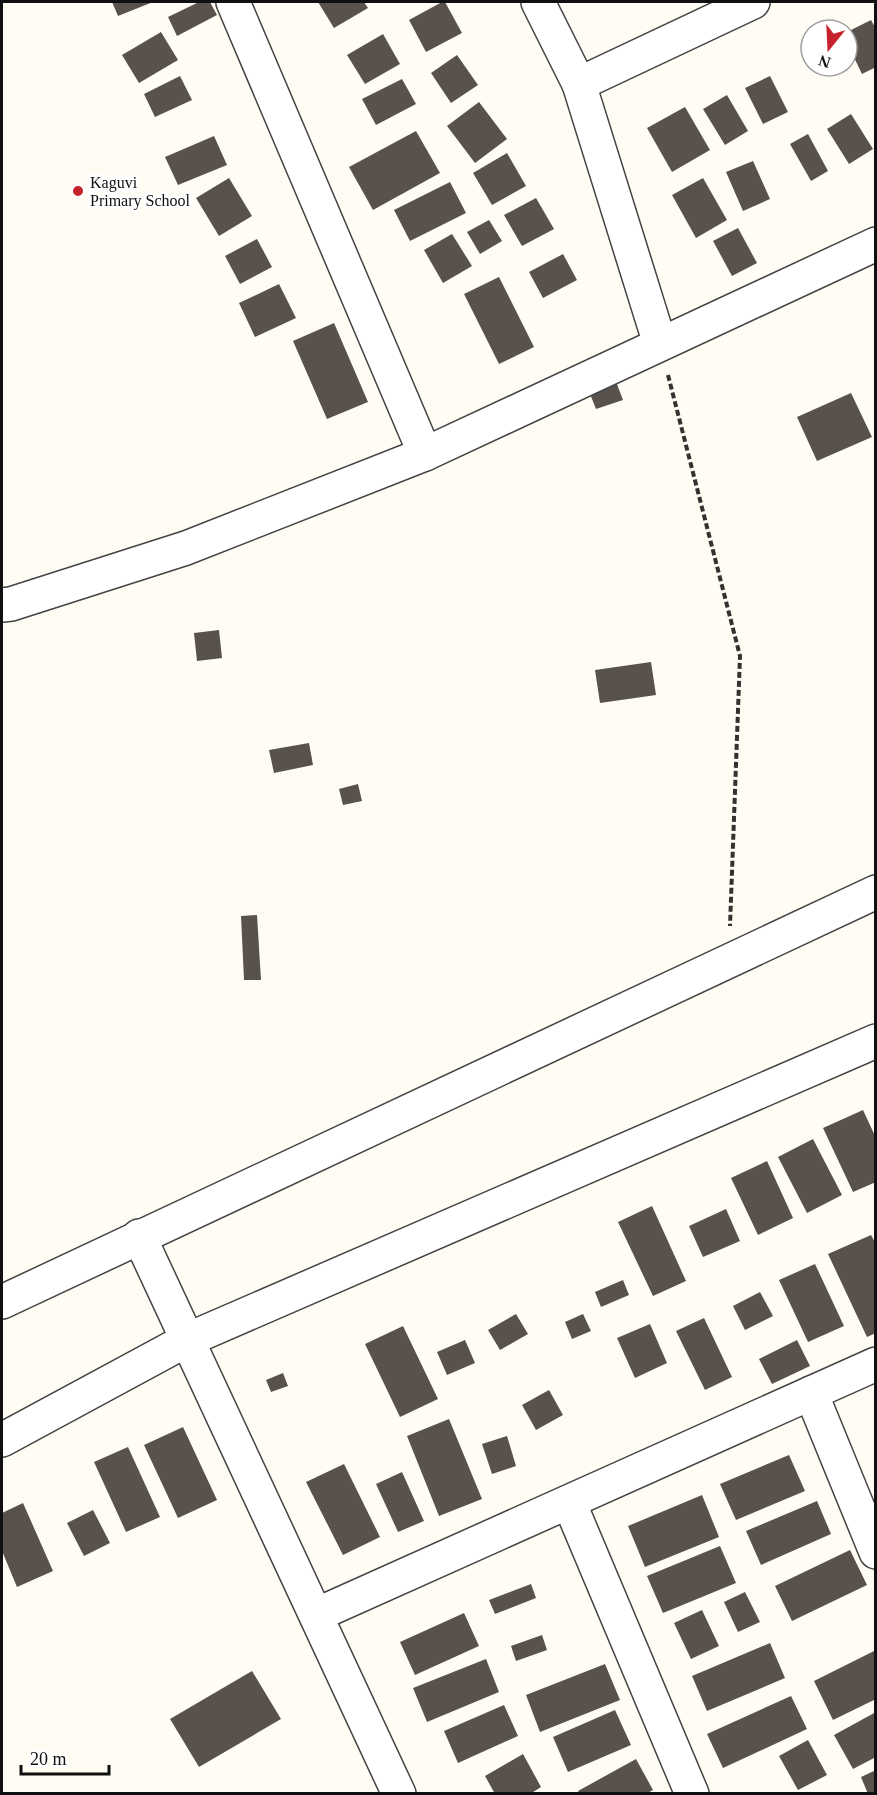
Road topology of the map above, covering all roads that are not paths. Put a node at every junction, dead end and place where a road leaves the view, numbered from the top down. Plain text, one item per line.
1 (233, 2) edge
2 (538, 2) edge
3 (753, 2) edge
4 (579, 84) junction
5 (876, 244) edge
6 (660, 344) junction
7 (425, 454) junction
8 (2, 605) edge
9 (876, 892) edge
10 (876, 1041) edge
11 (139, 1236) junction
12 (2, 1302) edge
13 (187, 1340) junction
14 (876, 1364) edge
15 (811, 1394) junction
16 (2, 1440) edge
17 (568, 1502) junction
18 (876, 1552) edge
19 (316, 1615) junction
20 (399, 1794) edge
21 (692, 1794) edge

1 - 7 street
2 - 4 street
3 - 4 street
4 - 6 street
5 - 6 street
6 - 7 street
7 - 8 street
9 - 11 street
10 - 13 street
11 - 12 street
11 - 13 street
13 - 16 street
13 - 19 street
14 - 15 street
15 - 17 street
15 - 18 street
17 - 19 street
17 - 21 street
19 - 20 street

